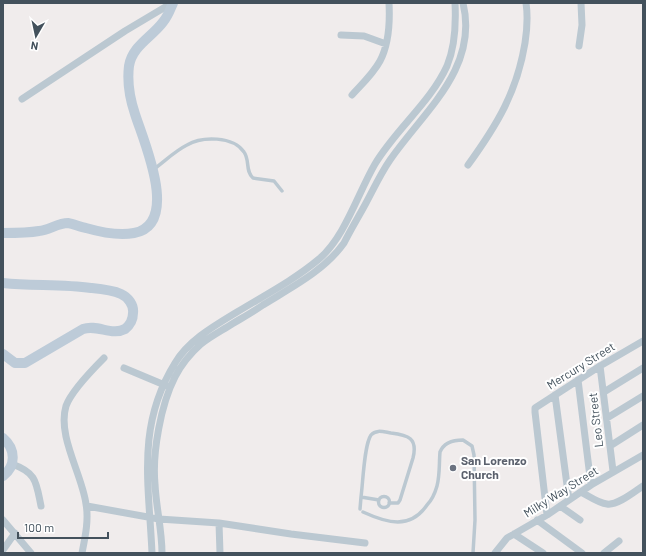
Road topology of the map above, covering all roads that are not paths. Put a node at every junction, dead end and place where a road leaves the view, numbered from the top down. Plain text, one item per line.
1 (172, 3) edge
2 (390, 3) edge
3 (454, 3) edge
4 (462, 3) edge
5 (526, 3) edge
6 (581, 3) edge
7 (341, 35) dead end
8 (386, 44) junction
9 (579, 46) dead end
10 (352, 95) dead end
11 (22, 98) dead end
12 (468, 165) dead end
13 (153, 170) junction
14 (282, 191) dead end
15 (356, 200) junction
16 (366, 204) junction
17 (3, 233) edge
18 (301, 277) junction
19 (3, 283) edge
20 (227, 318) junction
21 (232, 324) junction
22 (643, 341) edge
23 (3, 354) edge
24 (104, 358) dead end
25 (600, 366) junction
26 (124, 368) dead end
27 (643, 368) edge
28 (578, 380) junction
29 (163, 385) junction
30 (171, 388) junction
31 (604, 392) junction
32 (555, 395) junction
33 (643, 396) edge
34 (607, 418) junction
35 (643, 425) edge
36 (3, 438) edge
37 (610, 446) junction
38 (643, 455) edge
39 (12, 464) junction
40 (613, 472) junction
41 (3, 476) edge
42 (591, 485) junction
43 (643, 486) edge
44 (581, 492) junction
45 (361, 497) junction
46 (378, 500) junction
47 (569, 500) junction
48 (389, 503) junction
49 (41, 506) dead end
50 (87, 506) junction
51 (560, 506) junction
52 (547, 514) junction
53 (150, 518) junction
54 (159, 519) junction
55 (3, 520) edge
56 (537, 520) junction
57 (580, 520) dead end
58 (219, 522) junction
59 (15, 533) junction
60 (514, 534) junction
61 (619, 541) dead end
62 (365, 543) dead end
63 (3, 550) edge
64 (31, 553) edge
65 (82, 553) edge
66 (152, 553) edge
67 (162, 553) edge
68 (220, 553) edge
69 (473, 553) edge
70 (495, 553) edge
71 (543, 553) edge
72 (582, 553) edge
73 (604, 553) edge

1 - 11 street
1 - 13 main road
2 - 8 street
3 - 15 street
4 - 16 street
5 - 12 street
6 - 9 street
7 - 8 street
8 - 10 street
13 - 14 lane
13 - 17 main road
15 - 16 street
15 - 18 street
16 - 18 street
18 - 20 street
18 - 21 street
19 - 23 main road
20 - 21 street
20 - 29 street
21 - 30 street
22 - 25 street, Mercury Street
24 - 50 street
25 - 28 street, Mercury Street
25 - 31 street, Leo Street
26 - 29 street
27 - 31 street
28 - 32 street, Mercury Street
28 - 42 street
29 - 30 street
29 - 53 street
30 - 54 street
31 - 34 street, Leo Street
32 - 47 street
32 - 52 street, Mercury Street
33 - 34 street
34 - 37 street, Leo Street
35 - 37 street
36 - 39 main road
37 - 40 street, Leo Street
38 - 40 street, Milky Way Street
39 - 41 main road
39 - 49 street
40 - 42 street, Milky Way Street
42 - 44 street, Milky Way Street
43 - 44 street
44 - 47 street, Milky Way Street
45 - 46 lane
45 - 48 lane
45 - 69 lane
46 - 48 lane
46 - 48 lane
47 - 51 street, Milky Way Street
50 - 53 street
50 - 65 street
51 - 52 street, Milky Way Street
51 - 57 street
52 - 56 street, Milky Way Street
53 - 54 street
53 - 66 street
54 - 58 street
54 - 67 street
55 - 59 street
56 - 60 street, Milky Way Street
56 - 72 street
58 - 62 street
58 - 68 street
59 - 63 street
59 - 64 street
60 - 70 street, Milky Way Street
60 - 71 street
61 - 73 street

